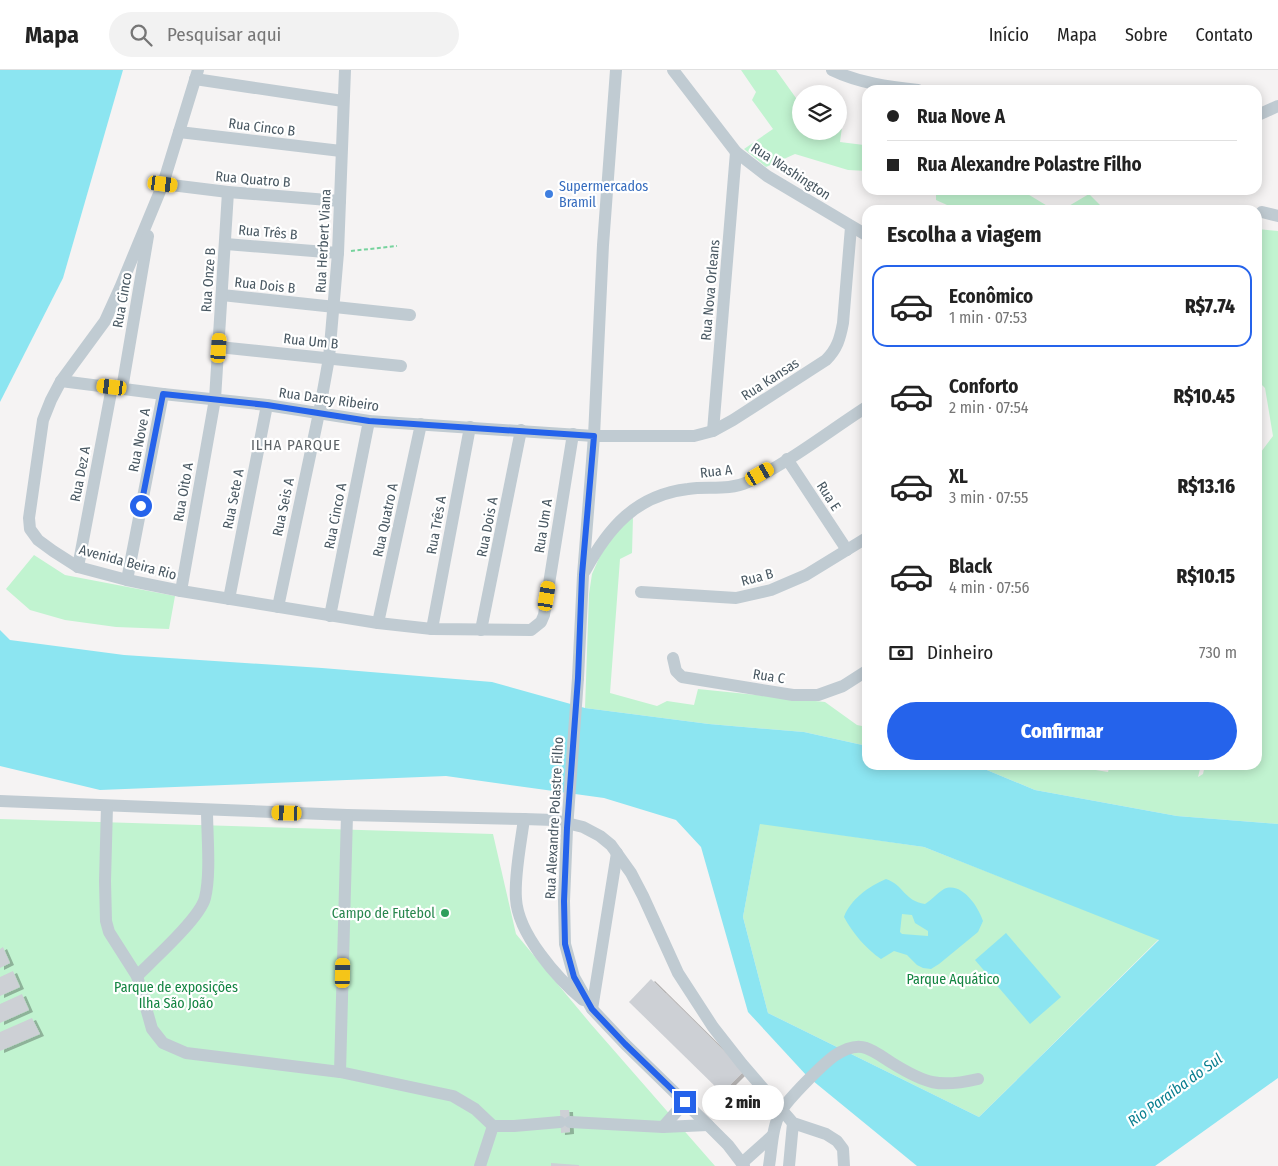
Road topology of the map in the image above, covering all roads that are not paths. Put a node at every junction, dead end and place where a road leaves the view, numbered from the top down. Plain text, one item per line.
1 (345, 70) edge
2 (616, 70) edge
3 (673, 70) edge
4 (832, 70) edge
5 (197, 75) edge
6 (878, 85) edge
7 (343, 101) junction
8 (1278, 106) edge
9 (1262, 113) edge
10 (179, 132) junction
11 (341, 151) junction
12 (736, 152) junction
13 (163, 184) junction
14 (228, 192) junction
15 (340, 201) junction
16 (1262, 212) dead end
17 (151, 215) junction
18 (1278, 216) edge
19 (851, 227) junction
20 (862, 233) edge
21 (226, 244) junction
22 (338, 253) junction
23 (222, 295) junction
24 (334, 307) junction
25 (410, 315) dead end
26 (219, 348) junction
27 (329, 358) junction
28 (401, 366) dead end
29 (61, 381) junction
30 (117, 388) junction
31 (163, 394) junction
32 (215, 399) junction
33 (267, 405) junction
34 (862, 410) edge
35 (320, 413) junction
36 (369, 421) junction
37 (421, 424) junction
38 (470, 427) junction
39 (521, 430) junction
40 (713, 431) junction
41 (573, 434) junction
42 (594, 436) junction
43 (787, 459) junction
44 (862, 541) edge
45 (846, 550) junction
46 (78, 567) junction
47 (582, 575) junction
48 (127, 580) junction
49 (181, 590) junction
50 (640, 592) dead end
51 (229, 599) junction
52 (278, 607) junction
53 (330, 616) junction
54 (541, 622) joint
55 (378, 623) junction
56 (432, 629) junction
57 (482, 630) junction
58 (673, 658) dead end
59 (862, 674) edge
60 (0, 801) edge
61 (107, 806) junction
62 (207, 810) junction
63 (347, 815) junction
64 (524, 818) junction
65 (617, 853) junction
66 (138, 976) junction
67 (592, 1009) junction
68 (340, 1072) junction
69 (978, 1079) dead end
70 (685, 1102) junction
71 (781, 1110) junction
72 (708, 1124) junction
73 (793, 1124) junction
74 (493, 1126) junction
75 (663, 1127) junction
76 (772, 1136) junction
77 (743, 1164) edge
78 (480, 1166) edge
79 (769, 1166) edge
80 (789, 1166) edge
81 (844, 1166) edge

1 - 7 street, Rua Herbert Viana
2 - 42 street, Rua Alexandre Polastre Filho
3 - 12 street, Rua Washington
4 - 6 street
5 - 7 street
5 - 10 street, Avenida Beira Rio
7 - 11 street, Rua Herbert Viana
8 - 9 street
10 - 11 street, Rua Cinco B
10 - 13 street, Avenida Beira Rio
11 - 15 street, Rua Herbert Viana
12 - 19 street, Rua Washington
12 - 40 street, Rua Nova Orleans
13 - 14 street, Rua Quatro B
13 - 17 street, Avenida Beira Rio
14 - 15 street, Rua Quatro B
14 - 21 street, Rua Onze B
15 - 22 street, Rua Herbert Viana
16 - 18 street
17 - 29 street, Avenida Beira Rio
17 - 30 street, Rua Cinco
19 - 20 street, Rua Washington
19 - 40 street, Rua Kansas
21 - 22 street, Rua Três B
21 - 23 street, Rua Onze B
22 - 24 street, Rua Herbert Viana
23 - 24 street, Rua Dois B
23 - 26 street, Rua Onze B
24 - 25 street, Rua Dois B
24 - 27 street, Rua Herbert Viana
26 - 27 street, Rua Um B
26 - 32 street, Rua Onze B
27 - 28 street, Rua Um B
27 - 35 street, Rua Herbert Viana
29 - 30 street, Rua Darcy Ribeiro
29 - 46 street, Avenida Beira Rio
30 - 31 street, Rua Darcy Ribeiro
30 - 46 street, Rua Dez A
31 - 32 street, Rua Darcy Ribeiro
31 - 48 street, Rua Nove A
32 - 33 street, Rua Darcy Ribeiro
32 - 49 street, Rua Oito A
33 - 35 street, Rua Darcy Ribeiro
33 - 51 street, Rua Sete A
34 - 43 street, Rua A
35 - 36 street, Rua Darcy Ribeiro
35 - 52 street, Rua Seis A
36 - 37 street, Rua Darcy Ribeiro
36 - 53 street, Rua Cinco A
37 - 38 street, Rua Darcy Ribeiro
37 - 55 street, Rua Quatro A
38 - 39 street, Rua Darcy Ribeiro
38 - 56 street, Rua Três A
39 - 41 street, Rua Darcy Ribeiro
39 - 57 street, Rua Dois A
40 - 42 street, Rua Kansas
41 - 42 street, Rua Darcy Ribeiro
41 - 54 street, Rua Um A
42 - 47 street, Rua Alexandre Polastre Filho
43 - 45 street, Rua E
43 - 47 street, Rua A
44 - 45 street, Rua B
45 - 50 street, Rua B
46 - 48 street, Avenida Beira Rio
47 - 67 street, Rua Alexandre Polastre Filho, bridge
48 - 49 street, Avenida Beira Rio
49 - 51 street, Avenida Beira Rio
51 - 52 street, Avenida Beira Rio
52 - 53 street, Avenida Beira Rio
53 - 55 street, Avenida Beira Rio
54 - 57 street, Avenida Beira Rio
55 - 56 street, Avenida Beira Rio
56 - 57 street, Avenida Beira Rio
58 - 59 street, Rua C
60 - 61 street
61 - 62 street
61 - 66 street
62 - 63 street
62 - 66 street
63 - 64 street
63 - 68 street
64 - 65 street
64 - 67 street
65 - 67 street
65 - 71 street
66 - 68 street
67 - 70 street, Rua Alexandre Polastre Filho
68 - 74 street
69 - 71 street
70 - 72 street, Rua Alexandre Polastre Filho
70 - 75 street
71 - 73 street
71 - 76 street
72 - 75 street
72 - 77 street, Rua Alexandre Polastre Filho
73 - 80 street
73 - 81 street
74 - 75 street
74 - 78 street
76 - 77 street
76 - 79 street

